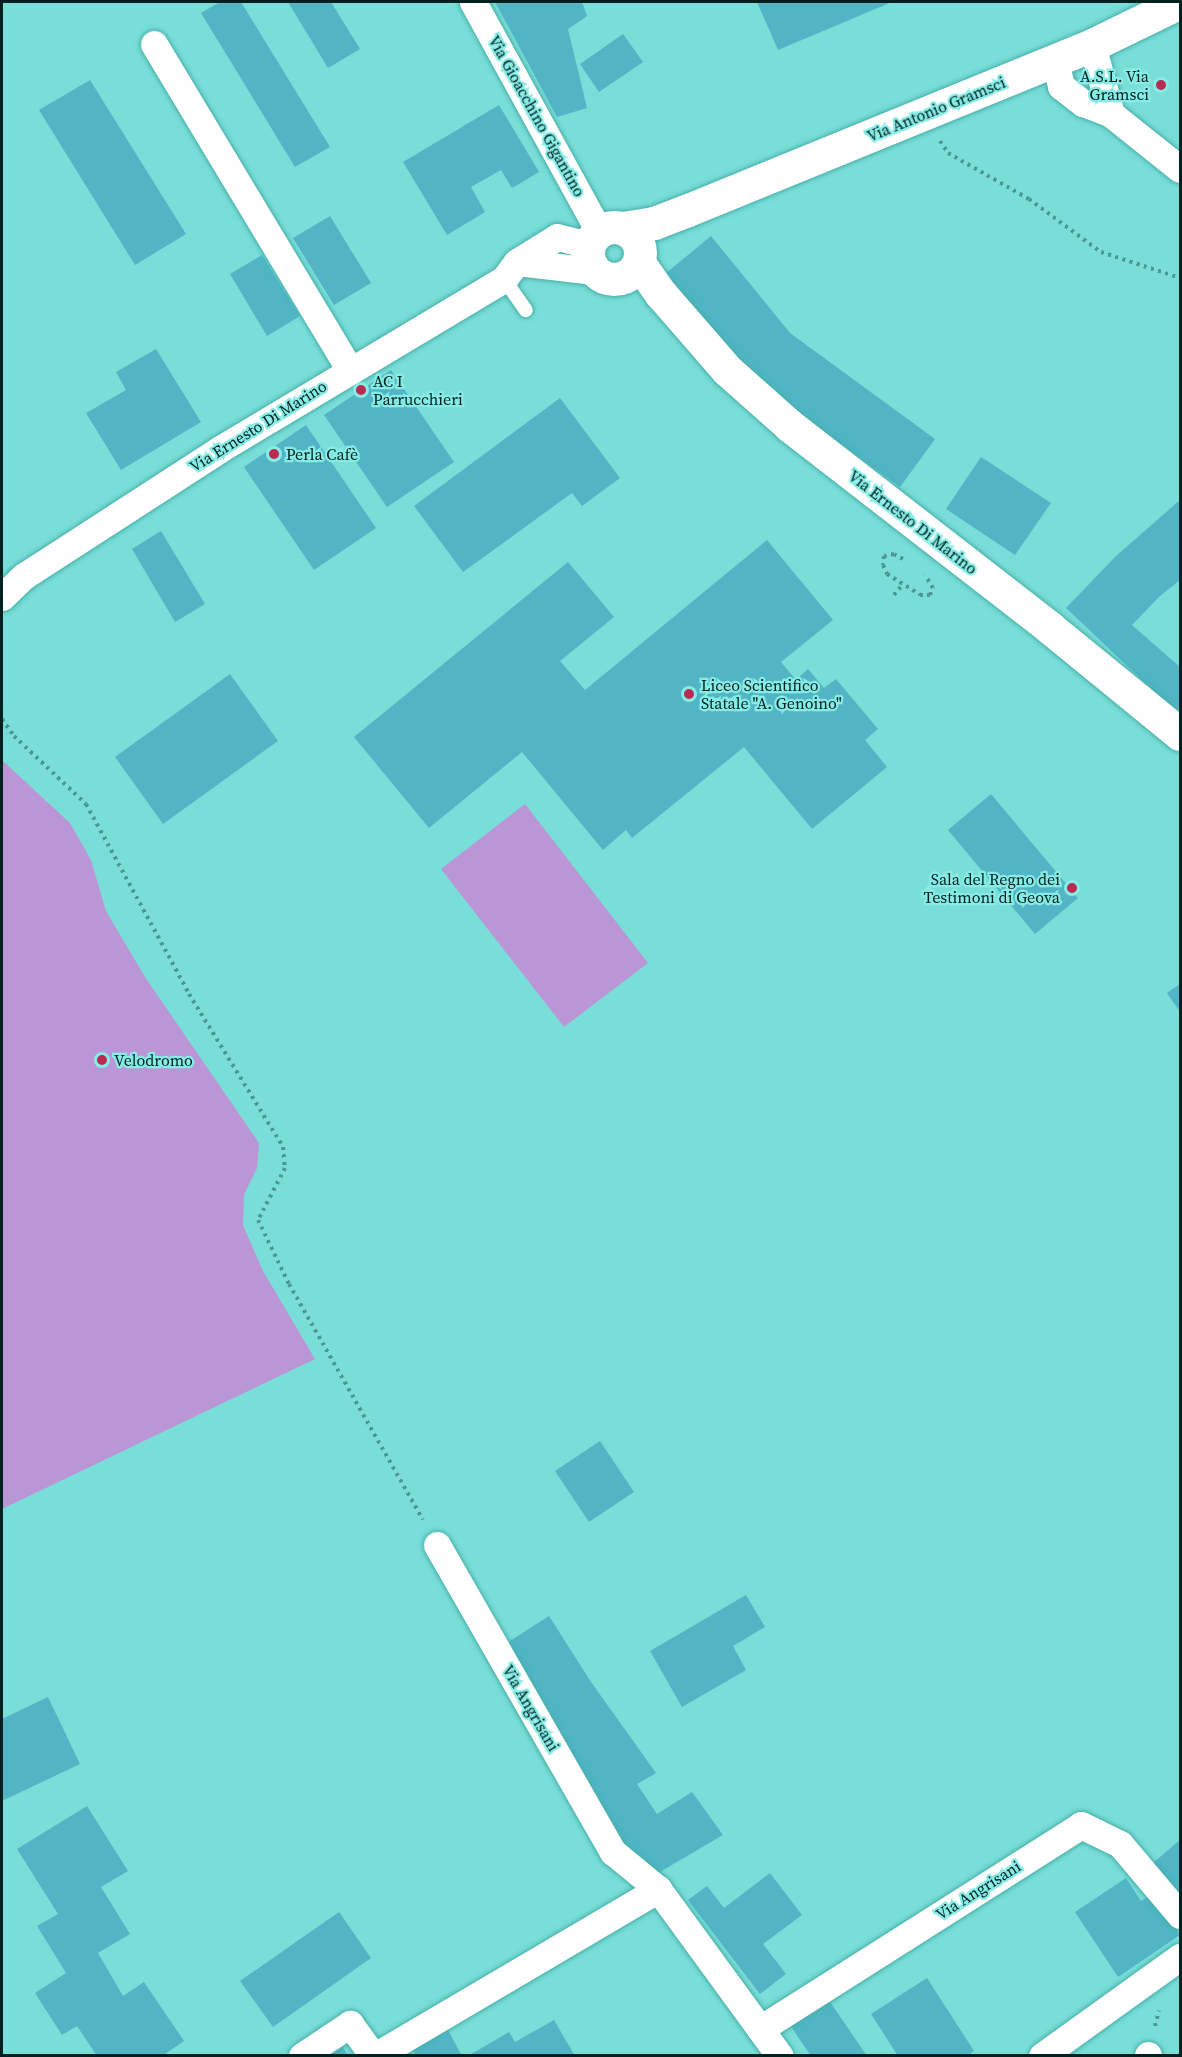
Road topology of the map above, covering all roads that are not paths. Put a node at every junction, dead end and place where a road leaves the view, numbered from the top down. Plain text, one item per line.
1 (474, 2) edge
2 (1180, 2) edge
3 (154, 44) dead end
4 (1092, 45) junction
5 (1055, 60) junction
6 (1111, 114) junction
7 (1180, 169) edge
8 (614, 249) junction
9 (510, 270) junction
10 (526, 310) dead end
11 (350, 370) junction
12 (2, 597) edge
13 (1180, 734) edge
14 (437, 1545) road end
15 (658, 1889) junction
16 (1180, 1915) edge
17 (1180, 1957) edge
18 (760, 2029) junction
19 (302, 2055) edge
20 (374, 2055) edge
21 (780, 2055) edge
22 (1042, 2055) edge

1 - 8 street, Via Gioacchino Gigantino
2 - 4 street, Via Antonio Gramsci
3 - 11 street
4 - 5 street, Via Antonio Gramsci
4 - 6 street
5 - 6 street
5 - 8 street, Via Antonio Gramsci
6 - 7 street
8 - 9 street
8 - 13 street, Via Ernesto Di Marino
9 - 10 lane
9 - 11 street, Via Ernesto Di Marino
11 - 12 street, Via Ernesto Di Marino
14 - 15 street, Via Angrisani
15 - 18 street, Via Angrisani
15 - 20 street
16 - 18 street, Via Angrisani
17 - 22 street
18 - 21 street, Via Angrisani
19 - 20 street

